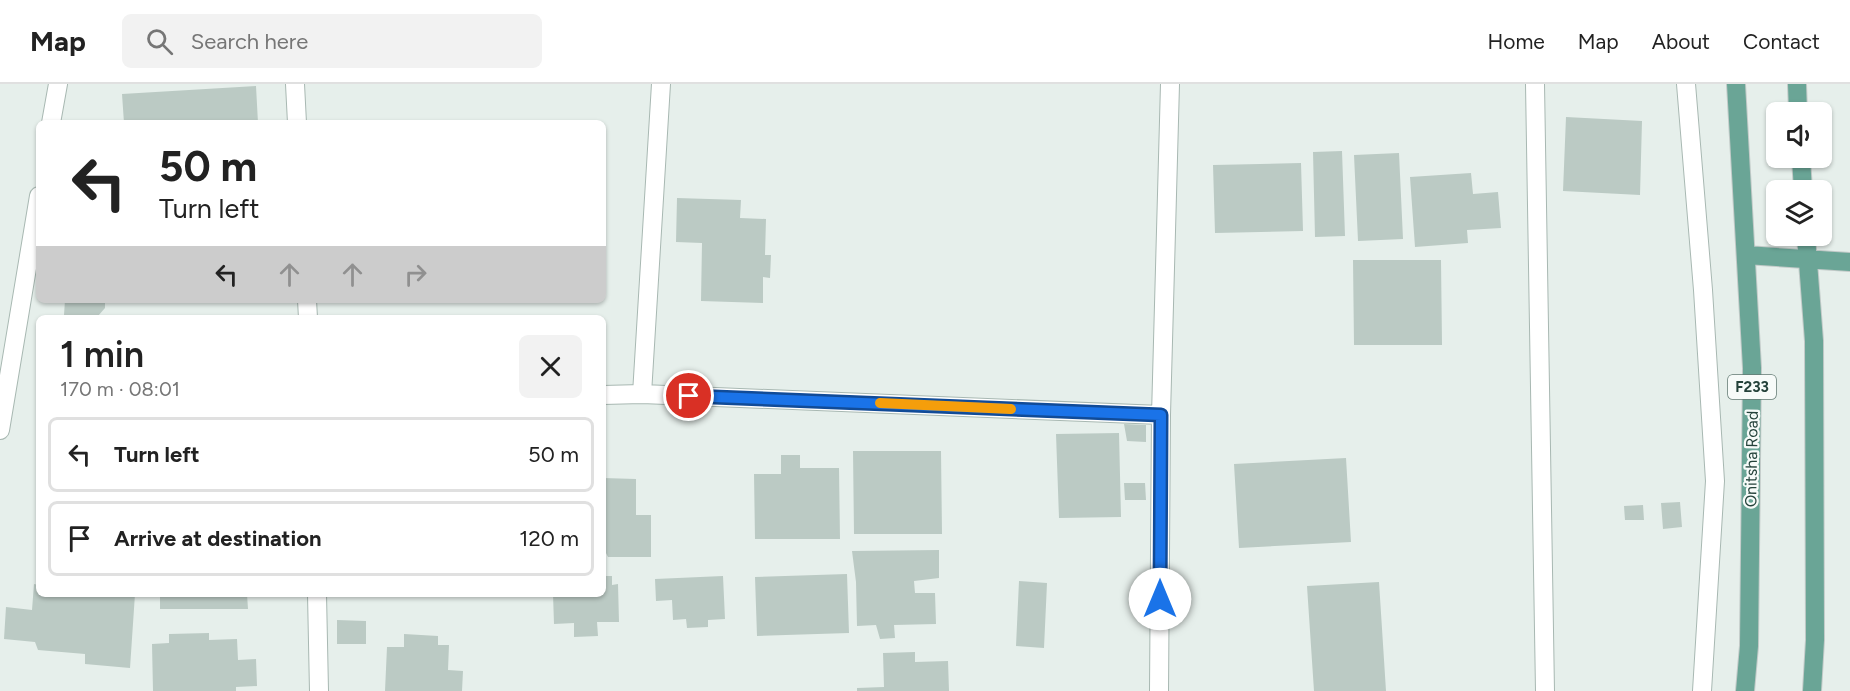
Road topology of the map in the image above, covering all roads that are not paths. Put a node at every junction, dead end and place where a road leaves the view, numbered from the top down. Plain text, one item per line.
1 (58, 84) edge
2 (295, 84) edge
3 (661, 84) edge
4 (1170, 84) edge
5 (1535, 84) edge
6 (1686, 84) edge
7 (1736, 84) edge
8 (1797, 84) edge
9 (1798, 102) edge
10 (52, 120) edge
11 (297, 120) edge
12 (36, 214) edge
13 (1807, 246) edge
14 (1746, 255) junction
15 (1808, 261) junction
16 (1850, 262) edge
17 (642, 394) junction
18 (606, 395) edge
19 (1161, 415) junction
20 (0, 430) edge
21 (317, 597) edge
22 (319, 691) edge
23 (1159, 691) edge
24 (1545, 691) edge
25 (1702, 691) edge
26 (1745, 691) edge
27 (1812, 691) edge

1 - 10 street
2 - 11 street
3 - 17 street
4 - 19 street
5 - 24 street
6 - 25 street
7 - 14 main road, Onitsha Road / F233
8 - 9 main road
12 - 20 street
13 - 15 main road
14 - 15 main road
14 - 26 main road, Onitsha Road / F233
15 - 16 main road
15 - 27 main road
17 - 18 street
17 - 19 street
19 - 23 street
21 - 22 street

